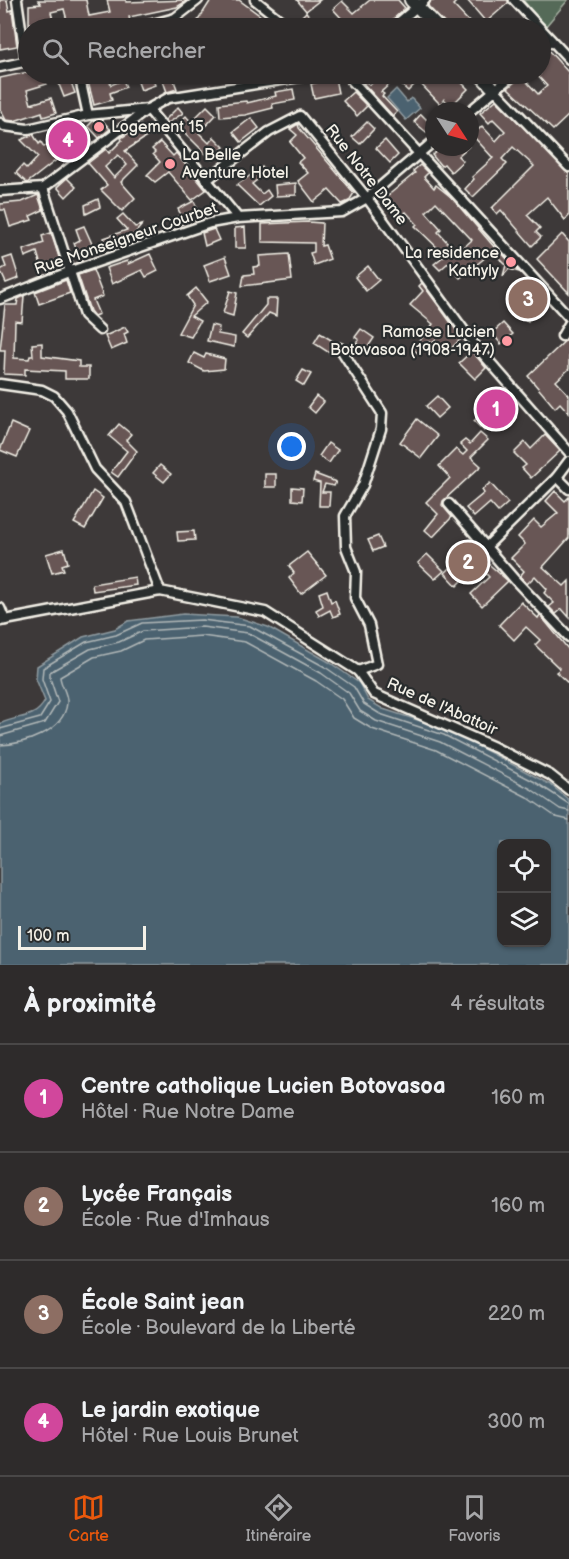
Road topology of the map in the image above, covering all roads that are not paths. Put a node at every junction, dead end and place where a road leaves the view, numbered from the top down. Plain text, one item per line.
1 (17, 0) edge
2 (198, 0) edge
3 (255, 0) edge
4 (514, 0) edge
5 (418, 2) edge
6 (20, 18) edge
7 (175, 18) edge
8 (278, 18) edge
9 (402, 18) edge
10 (430, 18) edge
11 (531, 18) edge
12 (551, 40) edge
13 (569, 59) edge
14 (18, 64) edge
15 (0, 68) edge
16 (81, 84) edge
17 (256, 84) edge
18 (355, 84) edge
19 (489, 84) edge
20 (502, 84) edge
21 (495, 90) junction
22 (479, 103) edge
23 (148, 109) junction
24 (88, 115) junction
25 (0, 123) edge
26 (425, 149) edge
27 (420, 153) junction
28 (569, 167) edge
29 (208, 179) junction
30 (44, 188) junction
31 (0, 191) edge
32 (367, 198) junction
33 (238, 218) junction
34 (71, 271) junction
35 (0, 299) edge
36 (569, 318) edge
37 (569, 324) edge
38 (100, 330) dead end
39 (562, 336) dead end
40 (340, 348) dead end
41 (0, 384) edge
42 (569, 452) edge
43 (569, 461) edge
44 (557, 477) junction
45 (569, 489) edge
46 (449, 504) dead end
47 (486, 547) junction
48 (159, 591) junction
49 (0, 608) edge
50 (2, 621) edge
51 (569, 637) edge
52 (358, 671) junction
53 (569, 790) edge

1 - 6 street
2 - 7 street
3 - 8 street
4 - 11 street
5 - 9 street
5 - 10 main road
12 - 13 street
14 - 15 street
16 - 24 street
17 - 23 street
18 - 27 street
19 - 21 main road
20 - 21 street
21 - 22 street
21 - 28 street
23 - 24 street
23 - 29 street
23 - 30 street
24 - 25 street
26 - 27 street, Rue Monseigneur Courbet
27 - 32 street, Rue Monseigneur Courbet
27 - 36 street
29 - 32 street, Rue Notre Dame
29 - 33 street
30 - 31 street
30 - 34 street
32 - 33 street, Rue Monseigneur Courbet
32 - 42 street, Rue Notre Dame
33 - 34 street, Rue Monseigneur Courbet
34 - 35 street, Rue Monseigneur Courbet
34 - 38 street
37 - 39 street
40 - 52 street
41 - 48 street
43 - 44 street
44 - 45 street
44 - 47 street
46 - 47 street
47 - 51 street
48 - 50 street, Rue de l'Abattoir
48 - 52 street, Rue de l'Abattoir
49 - 50 street
52 - 53 street, Rue de l'Abattoir

